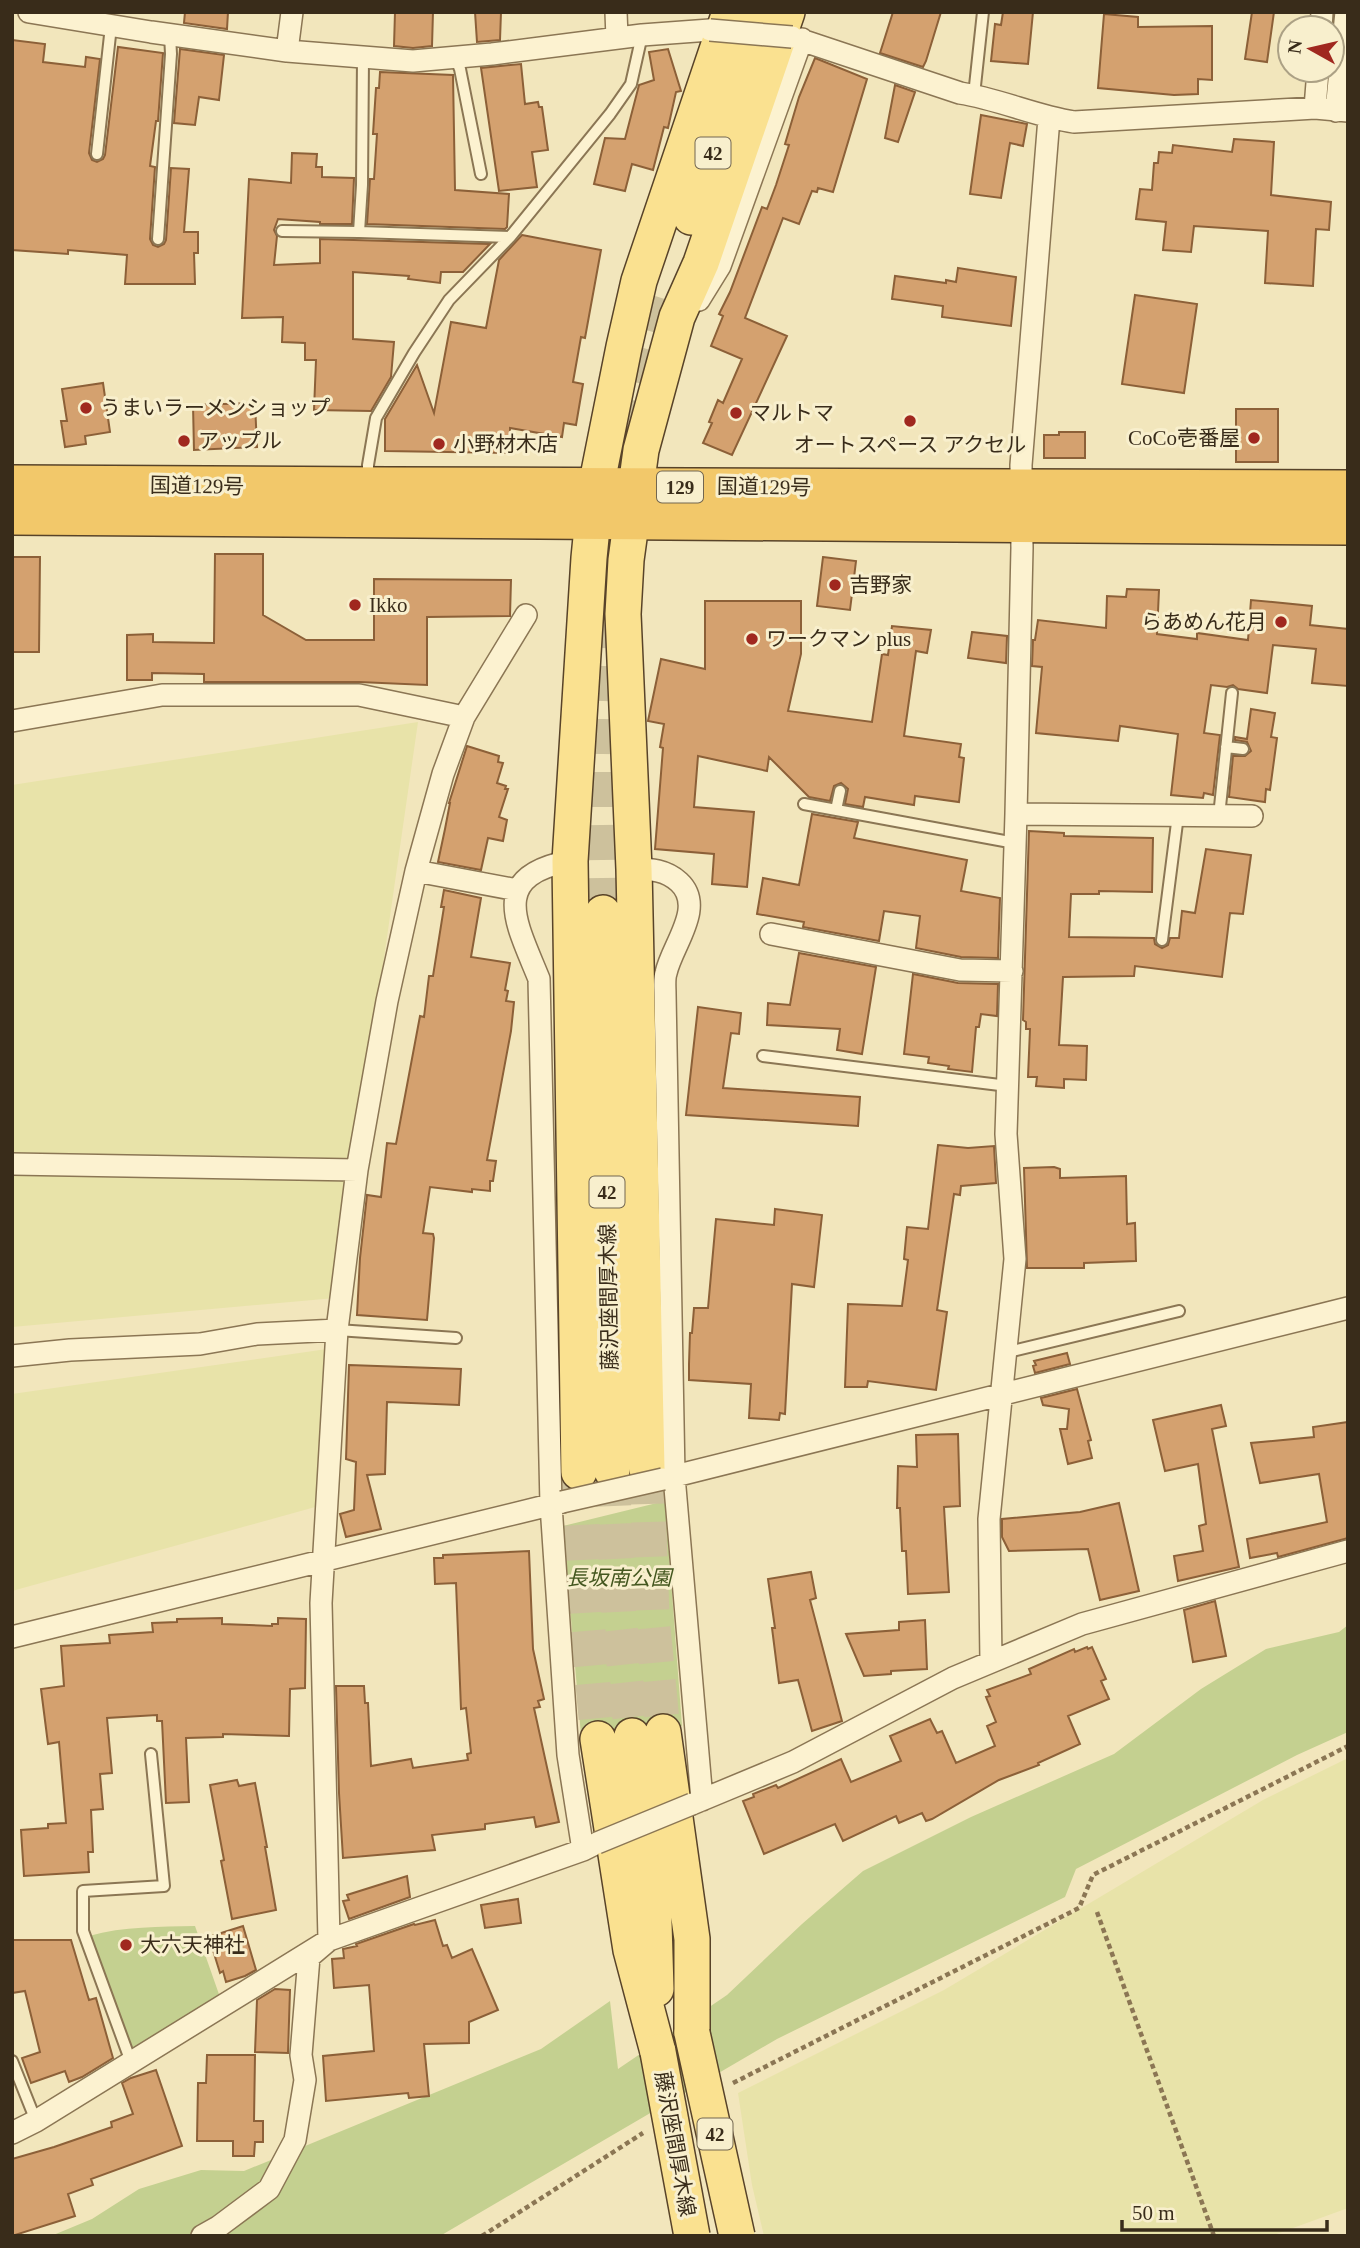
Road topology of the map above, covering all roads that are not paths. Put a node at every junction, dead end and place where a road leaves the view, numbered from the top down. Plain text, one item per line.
1 (29, 12) edge
2 (292, 12) edge
3 (616, 12) edge
4 (760, 12) edge
5 (984, 12) edge
6 (1346, 12) edge
7 (720, 21) edge
8 (111, 26) junction
9 (159, 26) edge
10 (794, 30) edge
11 (642, 35) junction
12 (617, 38) junction
13 (288, 51) junction
14 (455, 57) junction
15 (363, 58) junction
16 (1323, 84) edge
17 (974, 95) junction
18 (1333, 110) edge
19 (1049, 118) junction
20 (97, 153) dead end
21 (481, 174) dead end
22 (282, 231) dead end
23 (359, 232) junction
24 (510, 237) junction
25 (158, 239) dead end
26 (666, 293) tunnel mouth
27 (12, 484) edge
28 (368, 485) junction
29 (1348, 489) edge
30 (595, 503) junction
31 (634, 503) junction
32 (1021, 506) junction
33 (12, 516) edge
34 (1348, 526) edge
35 (526, 615) dead end
36 (1232, 693) dead end
37 (464, 717) junction
38 (12, 721) edge
39 (1226, 747) junction
40 (1242, 749) dead end
41 (840, 791) dead end
42 (804, 804) dead end
43 (836, 810) junction
44 (1016, 814) junction
45 (1178, 815) junction
46 (1219, 816) junction
47 (1252, 816) dead end
48 (1015, 843) junction
49 (570, 860) junction
50 (634, 869) junction
51 (416, 871) junction
52 (517, 890) junction
53 (603, 913) tunnel mouth
54 (771, 934) dead end
55 (1162, 940) dead end
56 (1012, 971) junction
57 (763, 1056) dead end
58 (1008, 1086) junction
59 (12, 1164) edge
60 (357, 1170) junction
61 (1348, 1308) edge
62 (1179, 1311) dead end
63 (337, 1329) junction
64 (456, 1338) dead end
65 (1004, 1353) junction
66 (12, 1356) edge
67 (1000, 1396) junction
68 (661, 1475) junction
69 (557, 1504) junction
70 (1348, 1550) edge
71 (325, 1560) junction
72 (12, 1637) edge
73 (991, 1661) junction
74 (631, 1735) junction
75 (151, 1754) dead end
76 (697, 1802) junction
77 (590, 1847) junction
78 (653, 1889) junction
79 (329, 1940) junction
80 (692, 2034) junction
81 (658, 2052) junction
82 (12, 2061) edge
83 (131, 2062) junction
84 (36, 2121) junction
85 (12, 2133) edge
86 (202, 2236) edge
87 (692, 2236) edge
88 (737, 2236) edge

1 - 8 street
2 - 13 street
3 - 12 street
4 - 26 main road, 42
5 - 17 lane
6 - 18 street
7 - 10 street, bridge
7 - 11 street
7 - 30 main road
8 - 9 street
8 - 20 lane
9 - 13 street
9 - 25 lane
10 - 17 street
10 - 31 main road
11 - 12 street
11 - 24 lane
12 - 14 street
13 - 15 street
14 - 15 street
14 - 21 lane
15 - 23 lane
16 - 18 street
17 - 19 street
18 - 19 street
19 - 32 street
22 - 23 lane
23 - 24 lane
24 - 28 lane
27 - 28 highway, 国道129号 / 129
28 - 30 highway, 国道129号 / 129
29 - 32 highway, 国道129号 / 129
30 - 31 highway, 国道129号 / 129
30 - 33 highway, 国道129号 / 129
30 - 49 main road
31 - 32 highway, 国道129号 / 129
31 - 50 main road
32 - 34 highway, 国道129号 / 129
32 - 44 street
35 - 37 street
36 - 39 lane
37 - 38 street
37 - 51 street
39 - 40 lane
39 - 46 lane
41 - 43 lane
42 - 43 lane
43 - 48 lane
44 - 45 street
44 - 48 street
45 - 46 street
45 - 55 lane
46 - 47 street
48 - 56 street
49 - 52 street
49 - 53 main road, 藤沢座間厚木線 / 42
50 - 68 main road
50 - 68 street
51 - 52 street
51 - 60 street
52 - 69 street
54 - 56 street
56 - 58 street
57 - 58 lane
58 - 65 street
59 - 60 street
60 - 63 street
61 - 67 street
62 - 65 lane
63 - 64 lane
63 - 66 street
63 - 71 street
65 - 67 street
67 - 68 street
67 - 73 street
68 - 69 street, bridge
68 - 76 street
69 - 71 street
69 - 77 street
70 - 73 street
71 - 72 street
71 - 79 street
73 - 76 street
74 - 78 main road, 42
74 - 80 main road
74 - 81 main road
75 - 83 lane
76 - 77 street, bridge
77 - 79 street
78 - 80 main road, 42
78 - 81 main road, 42
79 - 83 street
79 - 86 street
80 - 88 main road, 藤沢座間厚木線 / 42, bridge
81 - 87 main road, 藤沢座間厚木線 / 42, bridge
82 - 84 lane
83 - 84 street
84 - 85 street

